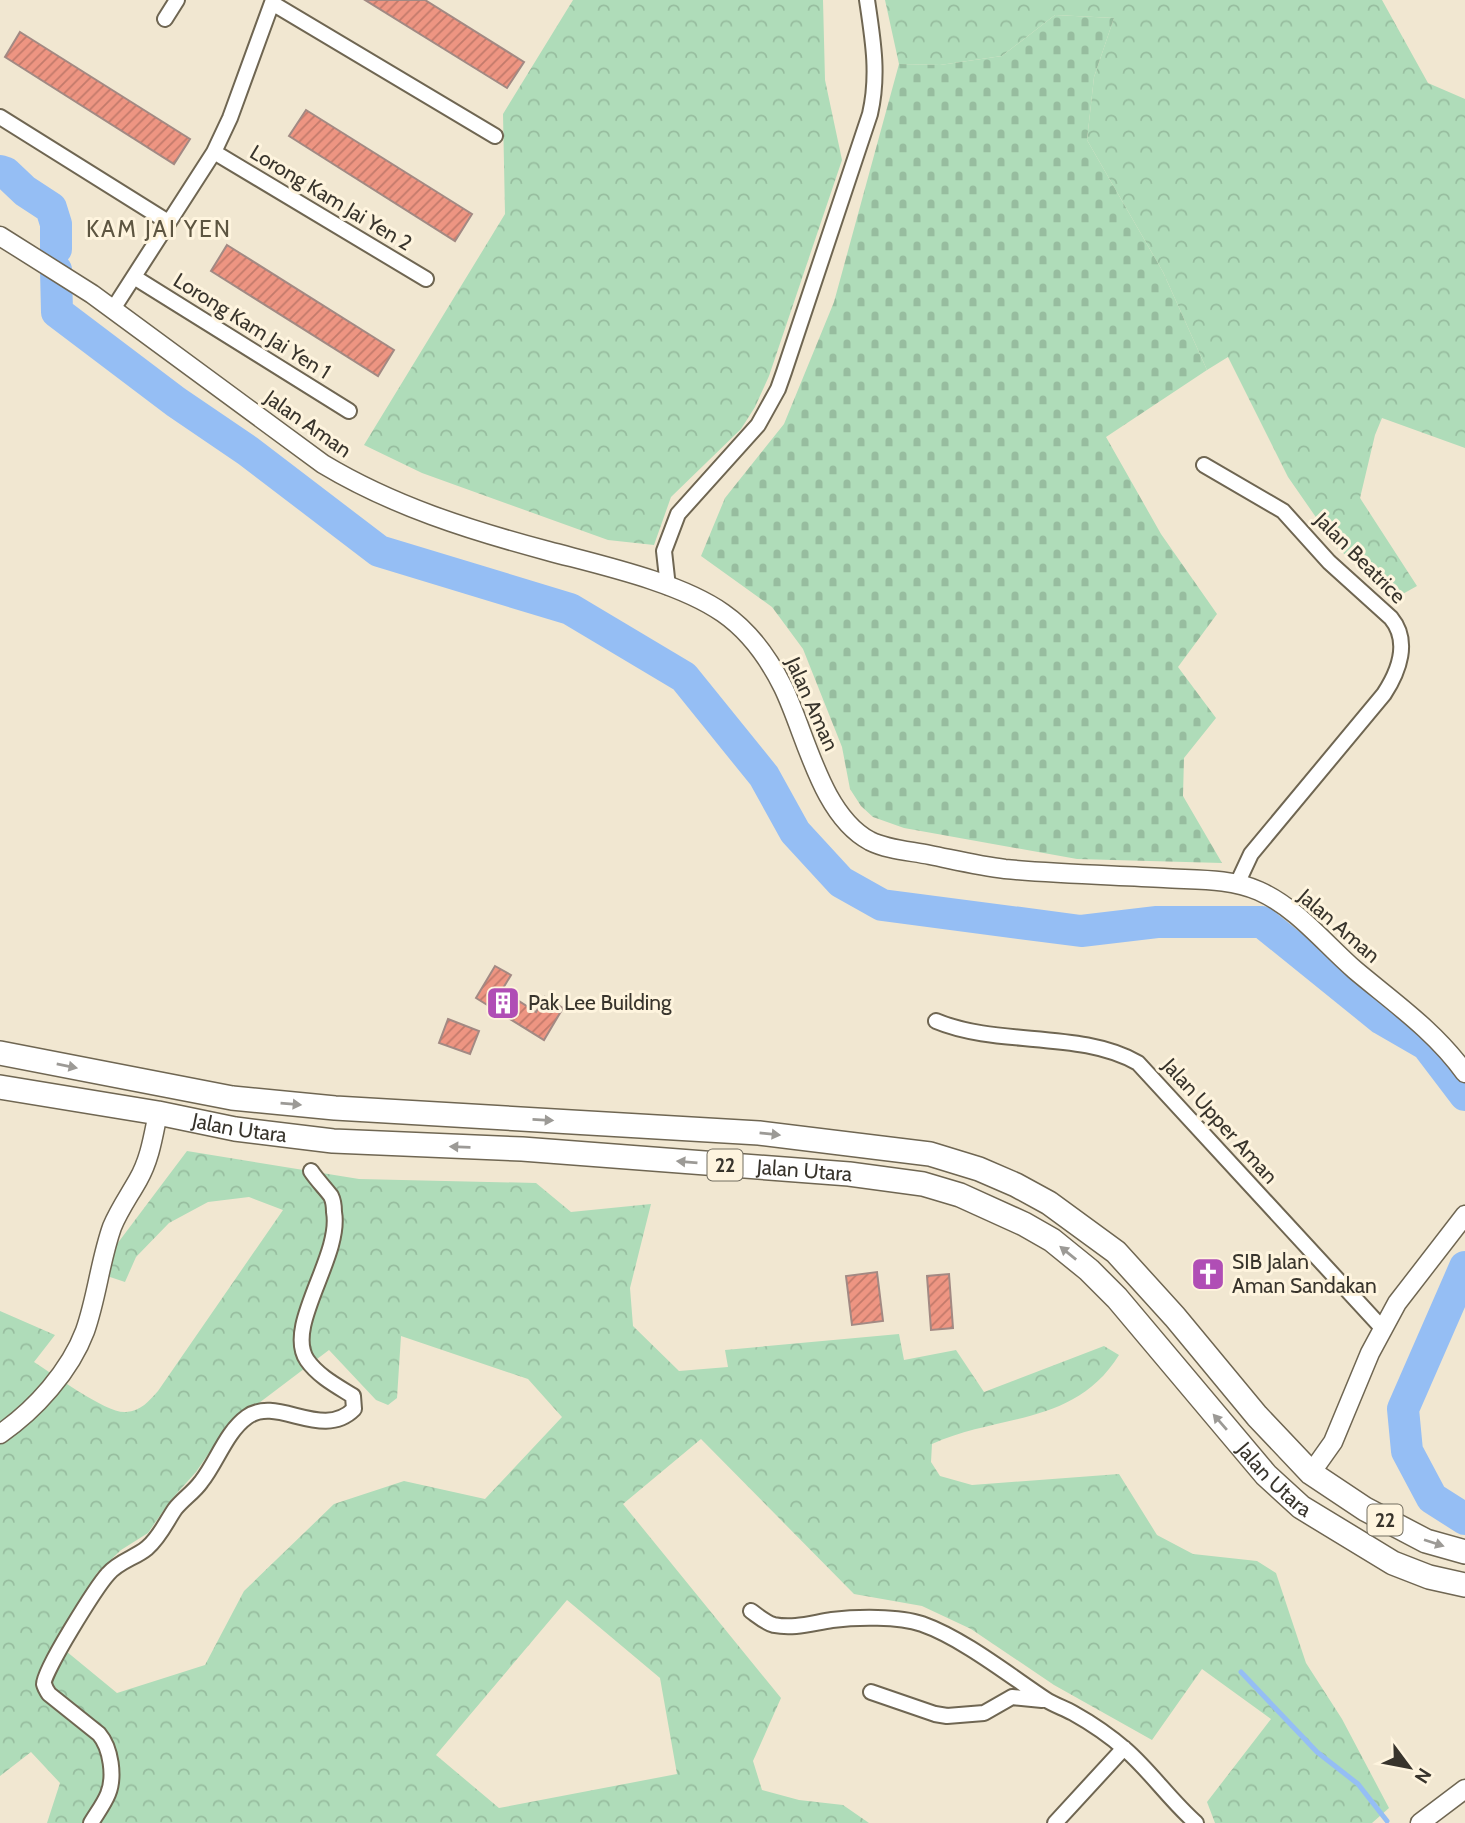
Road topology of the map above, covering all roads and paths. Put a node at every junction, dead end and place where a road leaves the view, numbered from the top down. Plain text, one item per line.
1 (177, 0) edge
2 (867, 0) edge
3 (272, 2) edge
4 (165, 19) dead end
5 (0, 117) edge
6 (495, 136) dead end
7 (214, 152) junction
8 (168, 222) junction
9 (0, 236) edge
10 (134, 277) junction
11 (426, 279) dead end
12 (113, 310) junction
13 (349, 411) dead end
14 (1204, 465) dead end
15 (668, 587) junction
16 (1237, 884) junction
17 (936, 1021) dead end
18 (0, 1053) edge
19 (1465, 1073) edge
20 (0, 1087) edge
21 (158, 1113) junction
22 (311, 1171) dead end
23 (1465, 1215) edge
24 (1383, 1329) junction
25 (0, 1434) edge
26 (1311, 1473) junction
27 (1465, 1552) edge
28 (1465, 1576) edge
29 (1465, 1585) edge
30 (751, 1611) dead end
31 (871, 1692) dead end
32 (1047, 1700) junction
33 (1124, 1748) junction
34 (1465, 1789) edge
35 (91, 1823) edge
36 (1055, 1823) edge
37 (1196, 1823) edge
38 (1420, 1823) edge

1 - 4 street
2 - 15 street
3 - 6 street
3 - 7 street
5 - 8 street
7 - 8 street
7 - 11 street, Lorong Kam Jai Yen 2
8 - 10 street
9 - 12 street, Jalan Aman
10 - 12 street
10 - 13 street, Lorong Kam Jai Yen 1
12 - 15 street, Jalan Aman
14 - 16 street, Jalan Beatrice
15 - 16 street, Jalan Aman
16 - 19 street, Jalan Aman
17 - 24 street, Jalan Upper Aman
18 -> 26 highway, Jalan Utara / 22
20 - 21 highway, Jalan Utara / 22
21 - 25 street
29 -> 21 highway, Jalan Utara / 22
22 - 35 street
23 - 24 street
24 - 26 street
26 -> 27 highway, Jalan Utara / 22
26 - 28 highway
30 - 32 street
31 - 32 street
32 - 33 street
33 - 36 street
33 - 37 street
34 - 38 street

